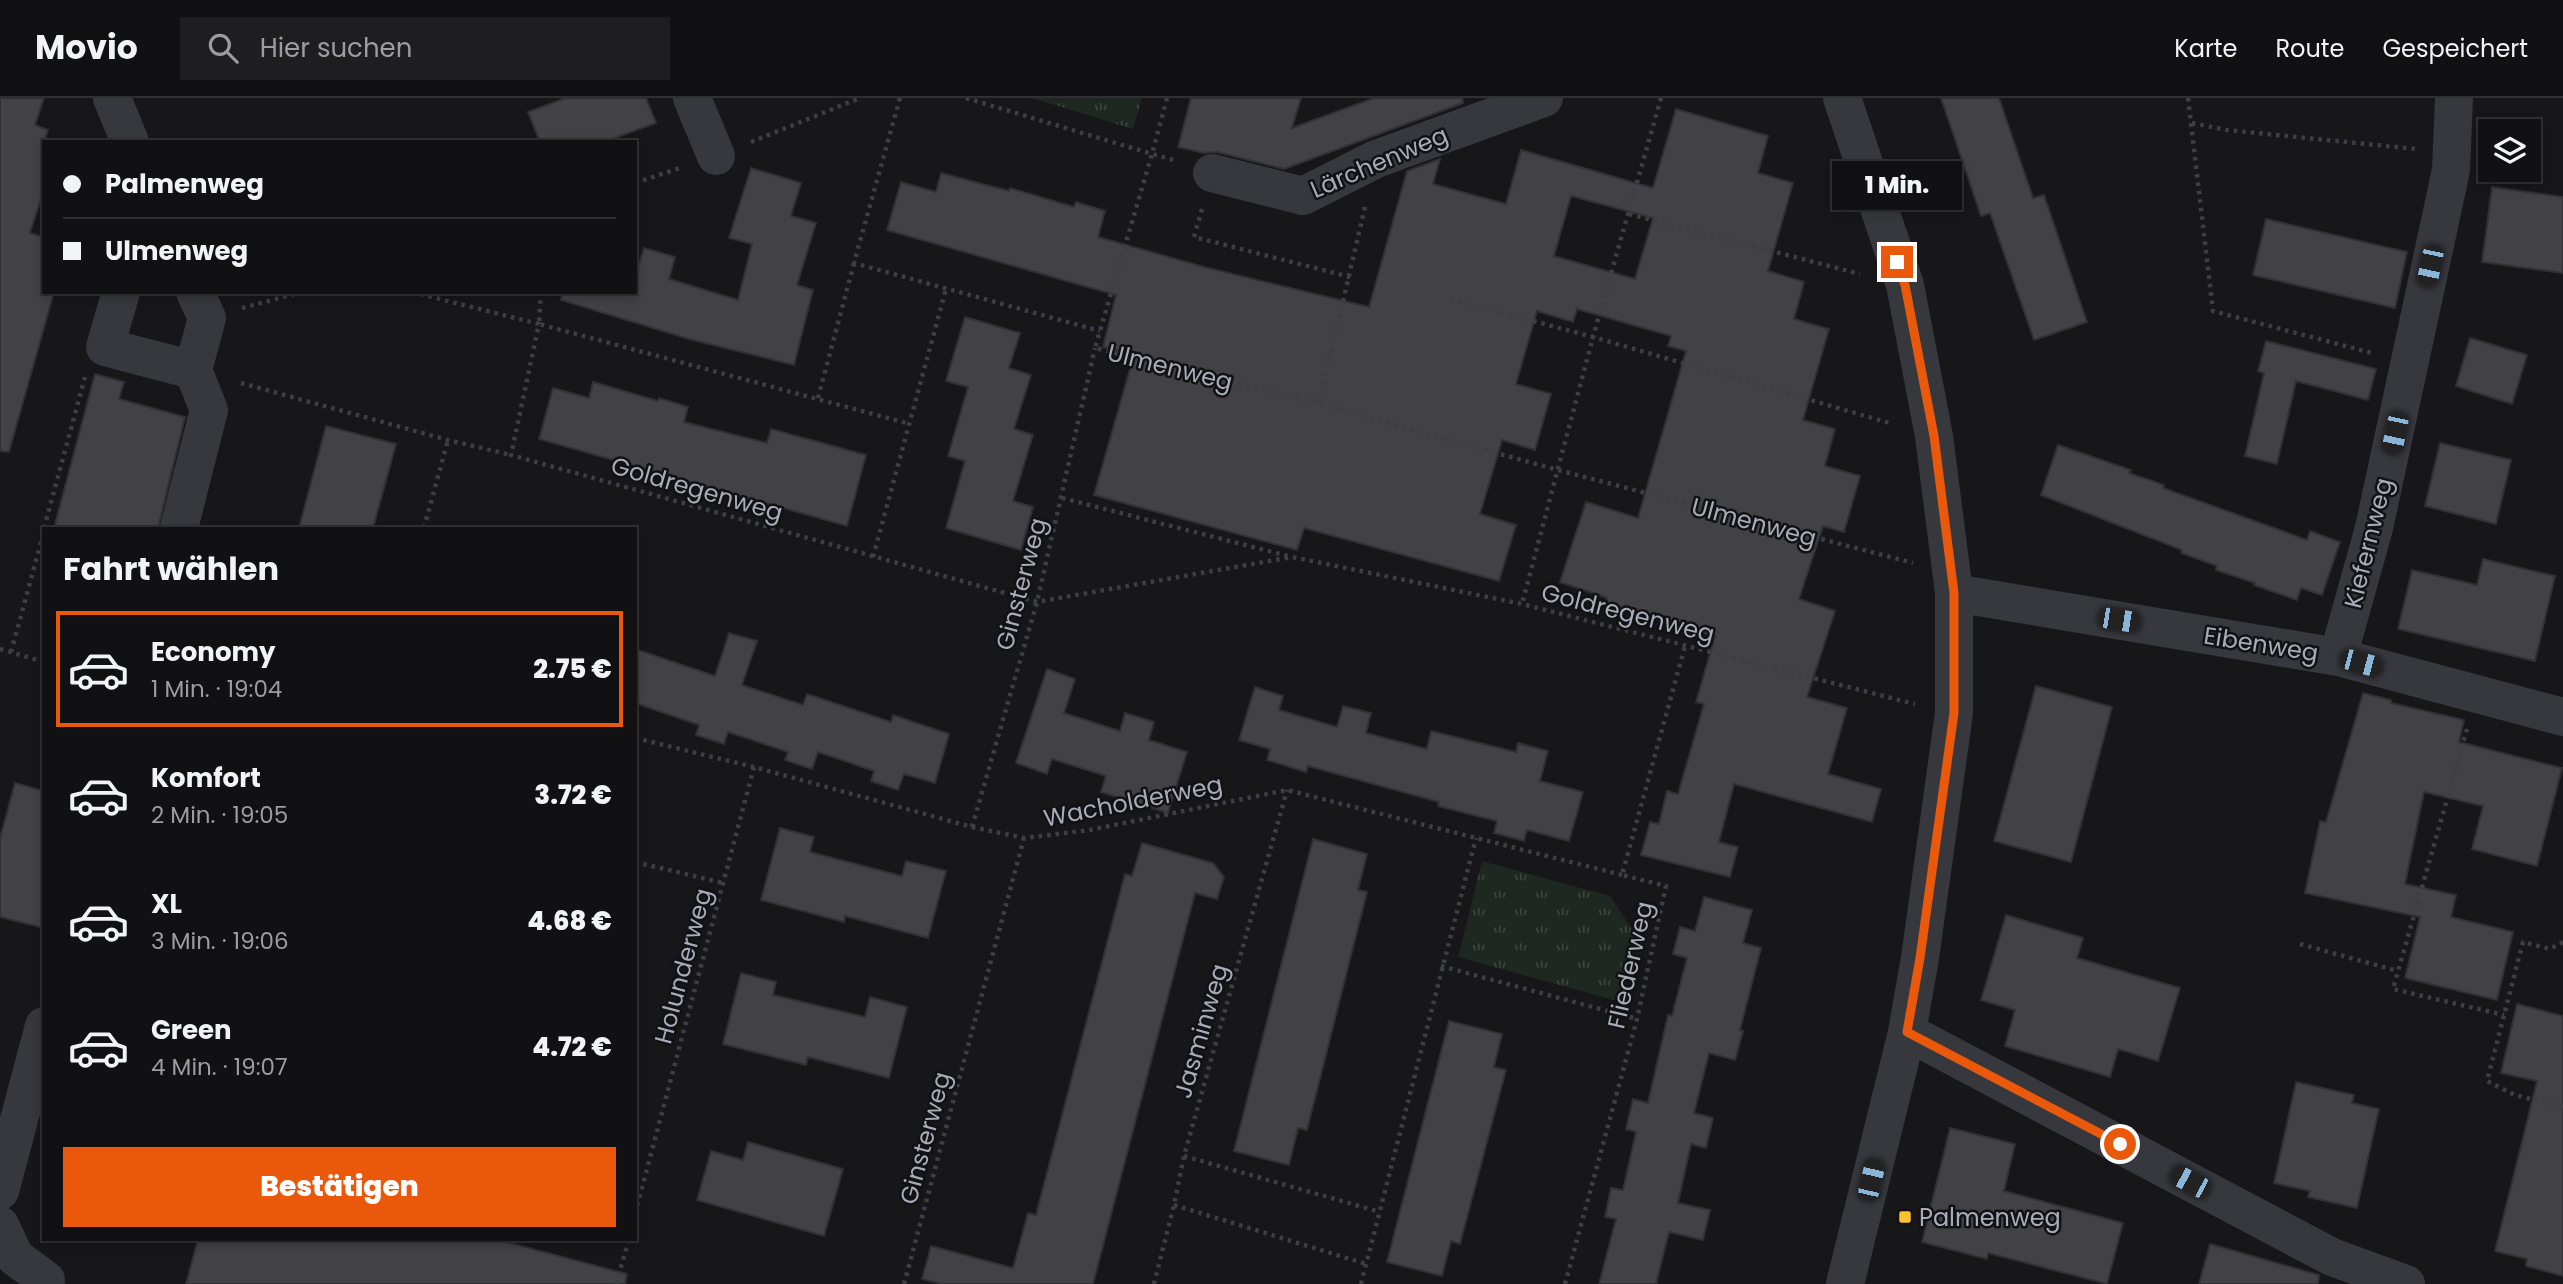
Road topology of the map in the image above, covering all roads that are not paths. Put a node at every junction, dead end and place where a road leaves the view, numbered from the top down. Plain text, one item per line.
1 (112, 98) edge
2 (692, 98) edge
3 (1544, 98) edge
4 (1842, 98) edge
5 (2454, 98) edge
6 (129, 140) edge
7 (716, 156) dead end
8 (1212, 173) road end
9 (120, 294) edge
10 (201, 305) edge
11 (193, 370) junction
12 (179, 527) edge
13 (1953, 583) junction
14 (2338, 657) junction
15 (2563, 718) edge
16 (1907, 1032) junction
17 (42, 1034) edge
18 (0, 1191) edge
19 (0, 1225) edge
20 (2329, 1270) edge
21 (46, 1280) dead end
22 (1845, 1284) edge
23 (2406, 1284) edge

1 - 6 street
2 - 7 street
3 - 8 street, Lärchenweg
4 - 13 street
5 - 14 street, Kiefernweg
9 - 11 street
10 - 11 street
11 - 12 street
13 - 14 street, Eibenweg
13 - 16 street
14 - 15 street, Eibenweg
16 - 20 street
16 - 22 street
17 - 18 street
19 - 21 street
20 - 23 street

